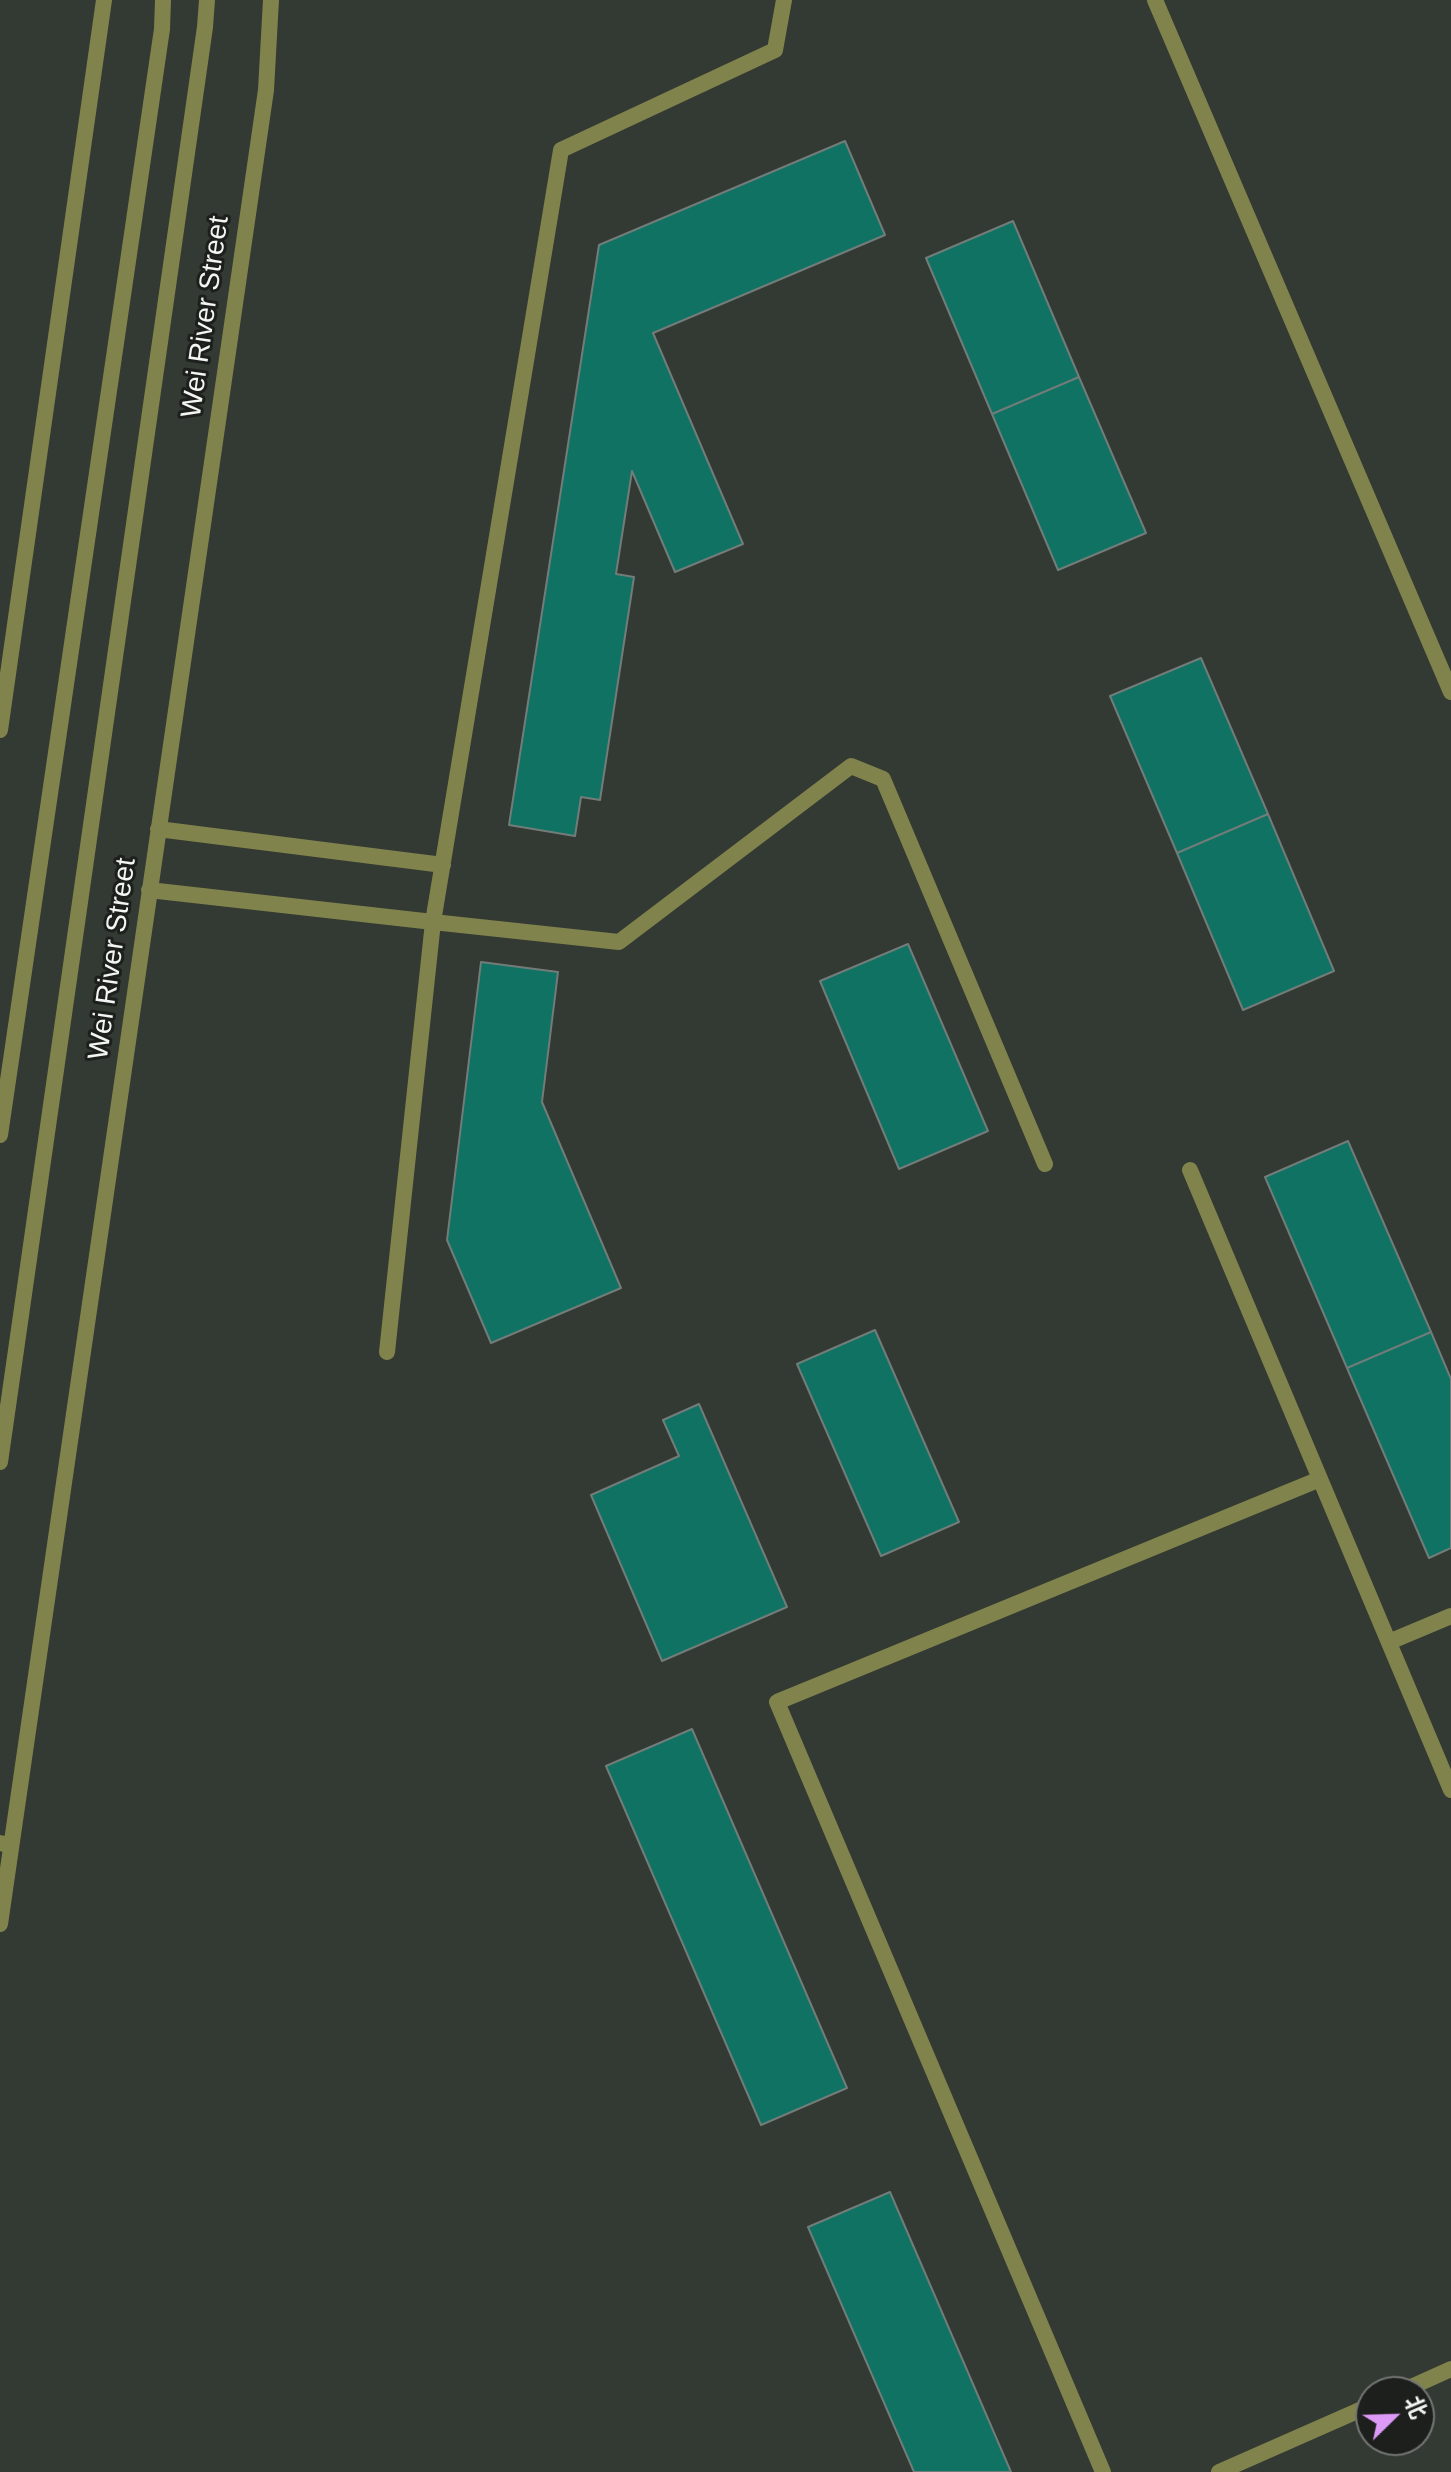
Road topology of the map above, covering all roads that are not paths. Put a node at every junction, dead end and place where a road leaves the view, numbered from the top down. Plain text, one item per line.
1 (104, 0) edge
2 (163, 0) edge
3 (207, 0) edge
4 (271, 0) edge
5 (784, 0) edge
6 (1155, 0) edge
7 (1451, 692) edge
8 (0, 730) edge
9 (158, 829) junction
10 (443, 865) junction
11 (149, 890) junction
12 (433, 922) junction
13 (0, 1135) edge
14 (1045, 1164) dead end
15 (1190, 1170) dead end
16 (387, 1352) dead end
17 (0, 1462) edge
18 (1320, 1479) junction
19 (1451, 1616) edge
20 (1389, 1642) junction
21 (1451, 1790) edge
22 (6, 1844) edge
23 (0, 1924) edge
24 (1355, 2412) edge
25 (1103, 2472) edge
26 (1219, 2472) edge

1 - 8 street
2 - 13 street
3 - 17 street, Wei River Street
4 - 9 street, Wei River Street
5 - 10 street
6 - 7 street
9 - 10 street
9 - 11 street, Wei River Street
10 - 12 street
11 - 12 street
11 - 22 street, Wei River Street
12 - 14 street
12 - 16 street
15 - 18 street
18 - 20 street
18 - 25 street
19 - 20 street
20 - 21 street
22 - 23 street, Wei River Street
24 - 26 street

